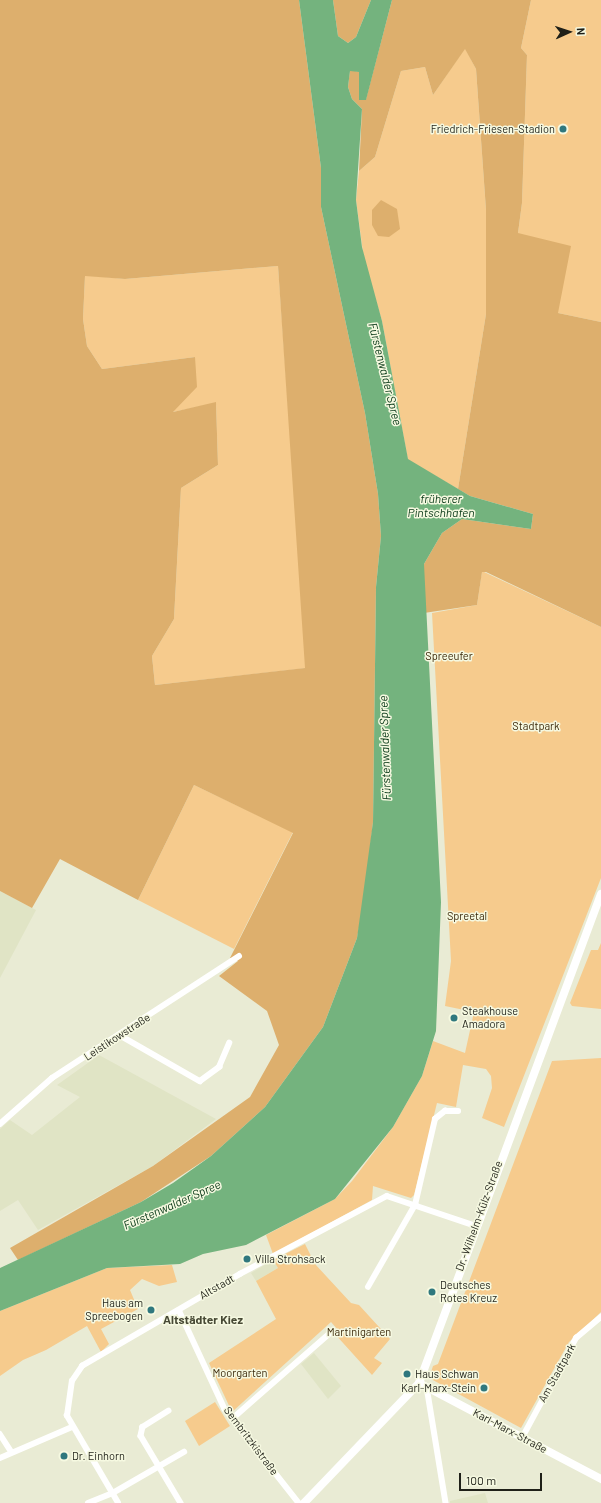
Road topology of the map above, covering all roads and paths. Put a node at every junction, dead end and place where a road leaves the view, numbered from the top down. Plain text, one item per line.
1 (601, 894) edge
2 (239, 956) dead end
3 (121, 1036) junction
4 (229, 1043) dead end
5 (458, 1111) dead end
6 (0, 1124) edge
7 (415, 1205) junction
8 (476, 1226) junction
9 (368, 1287) dead end
10 (179, 1310) junction
11 (601, 1317) edge
12 (328, 1335) dead end
13 (419, 1383) junction
14 (427, 1387) junction
15 (169, 1411) dead end
16 (232, 1419) junction
17 (72, 1427) junction
18 (0, 1434) edge
19 (522, 1438) junction
20 (11, 1451) junction
21 (184, 1452) dead end
22 (0, 1458) edge
23 (160, 1466) junction
24 (601, 1480) edge
25 (113, 1493) junction
26 (88, 1503) edge
27 (118, 1503) edge
28 (181, 1503) edge
29 (298, 1503) edge
30 (304, 1503) edge
31 (446, 1503) edge

1 - 8 main road, Dr.-Wilhelm-Külz-Straße
2 - 3 street, Leistikowstraße
3 - 4 street
3 - 6 street, Leistikowstraße
5 - 7 street
7 - 8 street, Altstadt
7 - 9 street
7 - 10 street, Altstadt
8 - 13 main road, Dr.-Wilhelm-Külz-Straße
10 - 16 street, Sembritzkistraße
10 - 17 street, Altstadt
11 - 19 street, Am Stadtpark
12 - 16 street
13 - 14 main road, Karl-Marx-Straße
13 - 30 main road, Dr.-Wilhelm-Külz-Straße
14 - 19 main road, Karl-Marx-Straße
14 - 31 street
15 - 23 street
16 - 29 street, Sembritzkistraße
17 - 20 street
17 - 25 street
18 - 20 street
19 - 24 main road, Karl-Marx-Straße
20 - 22 street
21 - 23 street
23 - 25 street
23 - 28 street
25 - 26 street
25 - 27 street

